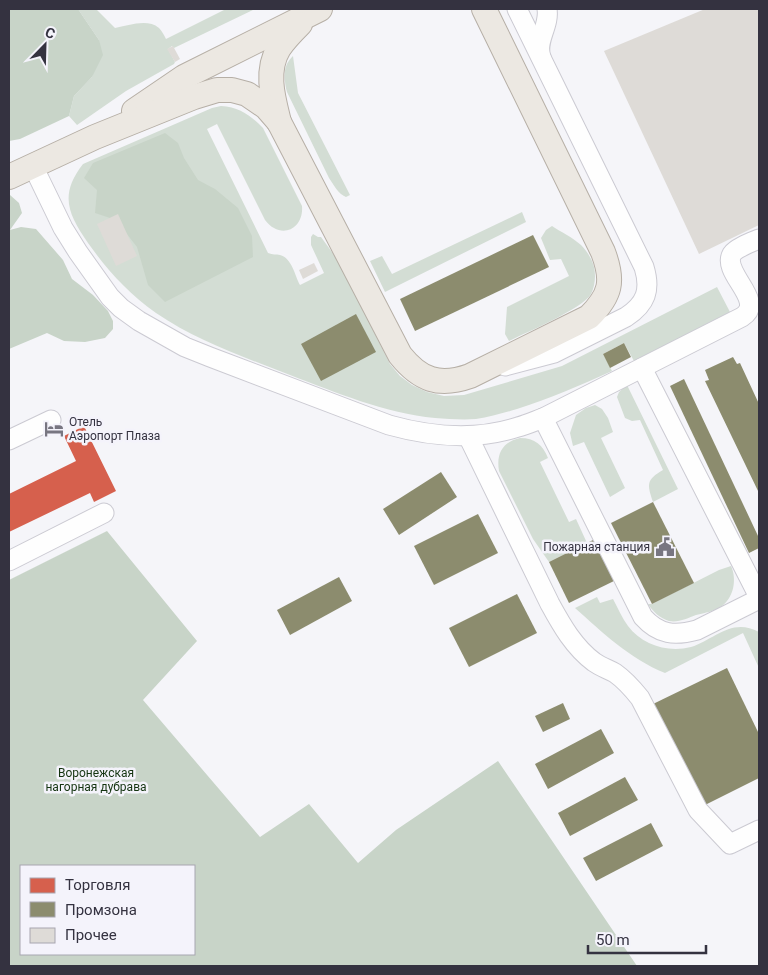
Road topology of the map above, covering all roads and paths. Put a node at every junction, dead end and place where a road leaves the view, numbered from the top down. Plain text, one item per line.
1 (484, 9) edge
2 (517, 9) edge
3 (546, 9) edge
4 (315, 11) edge
5 (542, 61) junction
6 (279, 122) junction
7 (95, 137) junction
8 (34, 166) junction
9 (9, 177) edge
10 (759, 239) edge
11 (642, 368) junction
12 (470, 376) junction
13 (543, 418) junction
14 (51, 420) dead end
15 (468, 436) junction
16 (9, 440) edge
17 (104, 513) dead end
18 (9, 561) edge
19 (759, 598) edge
20 (759, 830) edge

1 - 12 main road
2 - 5 street
3 - 5 street
4 - 6 main road
4 - 7 main road
5 - 12 street
6 - 7 main road
6 - 12 main road
7 - 8 main road
8 - 9 main road
8 - 15 street
10 - 11 street
11 - 13 street
11 - 19 street
13 - 15 street
13 - 19 street
14 - 16 street
15 - 20 street
17 - 18 street

